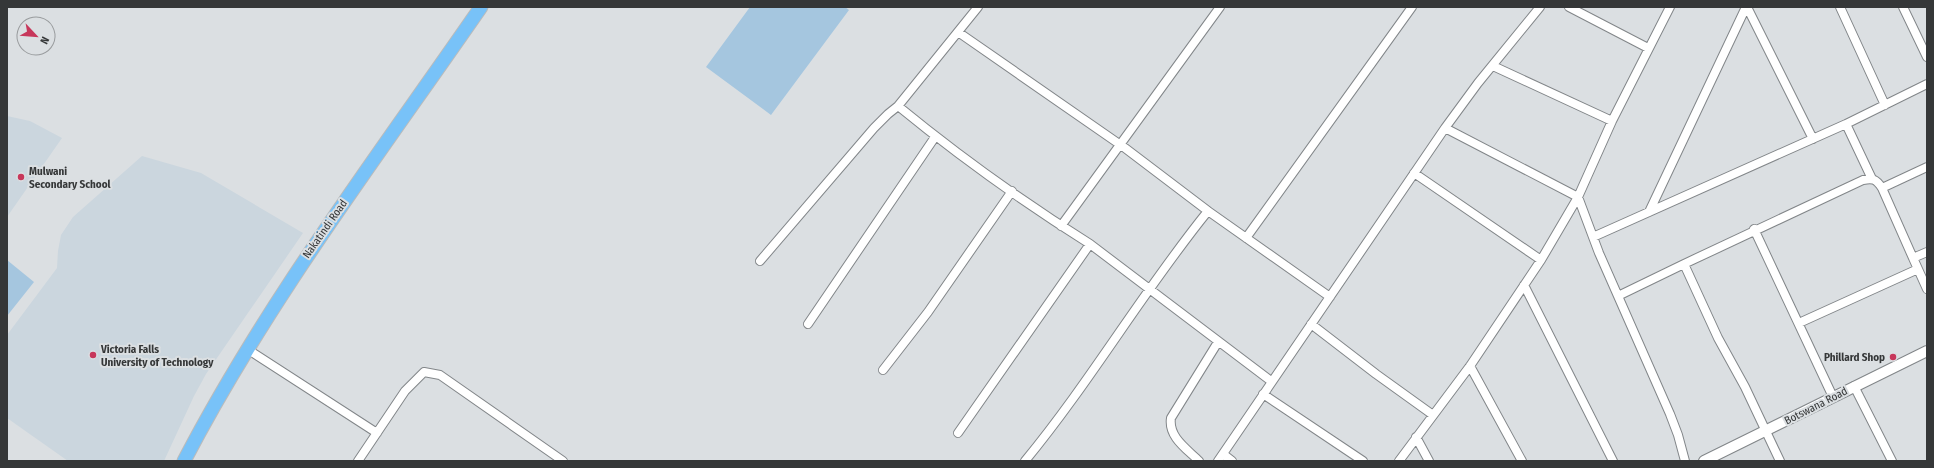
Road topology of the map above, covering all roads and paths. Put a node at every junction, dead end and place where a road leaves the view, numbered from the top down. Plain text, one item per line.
1 (481, 7) edge
2 (978, 7) edge
3 (1220, 7) edge
4 (1412, 7) edge
5 (1540, 7) edge
6 (1569, 7) edge
7 (1670, 7) edge
8 (1746, 7) edge
9 (1840, 7) edge
10 (1903, 7) edge
11 (958, 32) junction
12 (1648, 48) junction
13 (1927, 57) edge
14 (1493, 66) junction
15 (1927, 84) edge
16 (1885, 105) junction
17 (898, 106) junction
18 (1612, 121) junction
19 (1846, 124) junction
20 (1445, 128) junction
21 (935, 137) junction
22 (1812, 139) junction
23 (1119, 144) junction
24 (1927, 167) edge
25 (1414, 173) junction
26 (1872, 178) junction
27 (1882, 188) junction
28 (1012, 191) junction
29 (1578, 197) junction
30 (1208, 211) junction
31 (1648, 212) junction
32 (1062, 226) junction
33 (1754, 229) junction
34 (1593, 237) junction
35 (1246, 238) junction
36 (1090, 244) junction
37 (1927, 252) edge
38 (1913, 258) junction
39 (1541, 260) junction
40 (760, 261) dead end
41 (1684, 264) junction
42 (1918, 269) junction
43 (1524, 285) junction
44 (1927, 289) edge
45 (1149, 290) junction
46 (1330, 296) junction
47 (1618, 296) junction
48 (1799, 323) junction
49 (808, 324) dead end
50 (1311, 324) junction
51 (1218, 342) junction
52 (247, 349) junction
53 (1927, 351) edge
54 (1470, 366) junction
55 (883, 370) dead end
56 (1271, 381) junction
57 (1854, 386) junction
58 (1263, 394) junction
59 (1833, 397) junction
60 (1433, 415) junction
61 (1766, 431) junction
62 (377, 433) junction
63 (958, 433) dead end
64 (1416, 437) junction
65 (1221, 458) edge
66 (184, 461) edge
67 (358, 461) edge
68 (563, 461) edge
69 (1025, 461) edge
70 (1199, 461) edge
71 (1232, 461) edge
72 (1363, 461) edge
73 (1399, 461) edge
74 (1429, 461) edge
75 (1522, 461) edge
76 (1613, 461) edge
77 (1686, 461) edge
78 (1704, 461) edge
79 (1780, 461) edge
80 (1892, 461) edge

1 - 52 highway, Nakatindi Road
2 - 11 street
3 - 23 street
4 - 35 street
5 - 14 street
6 - 12 street
7 - 12 street
8 - 22 street
8 - 31 street
9 - 16 street
10 - 13 street
11 - 17 street
11 - 23 street
12 - 18 street
14 - 18 street
14 - 20 street
15 - 16 street
16 - 19 street
17 - 21 street
17 - 40 street
18 - 29 street
19 - 22 street
19 - 26 street
20 - 25 street
20 - 29 street
21 - 28 street
21 - 49 street
22 - 31 street
23 - 30 street
23 - 32 street
24 - 27 street
25 - 39 street
25 - 46 street
26 - 27 street
26 - 33 street
27 - 38 street
28 - 32 street
28 - 55 street
29 - 34 street
29 - 39 street
30 - 35 street
30 - 45 street
31 - 34 street
32 - 36 street
33 - 41 street
33 - 48 street
34 - 47 street
35 - 46 street
36 - 45 street
36 - 63 street
37 - 38 street
38 - 42 street
39 - 43 street
41 - 47 street
41 - 61 street
42 - 44 street
42 - 48 street
43 - 54 street
43 - 76 street
45 - 51 street
45 - 69 street
46 - 50 street
47 - 77 street
48 - 59 street
50 - 56 street
50 - 60 street
51 - 56 street
51 - 70 street
52 - 62 street
52 - 66 highway, Nakatindi Road
53 - 57 street, Botswana Road
54 - 60 street
54 - 75 street
56 - 58 street
57 - 59 street, Botswana Road
57 - 80 street
58 - 65 street
58 - 72 street
59 - 61 street, Botswana Road
60 - 64 street
61 - 78 street, Botswana Road
61 - 79 street
62 - 67 street
62 - 68 street
64 - 73 street
64 - 74 street
65 - 71 street

